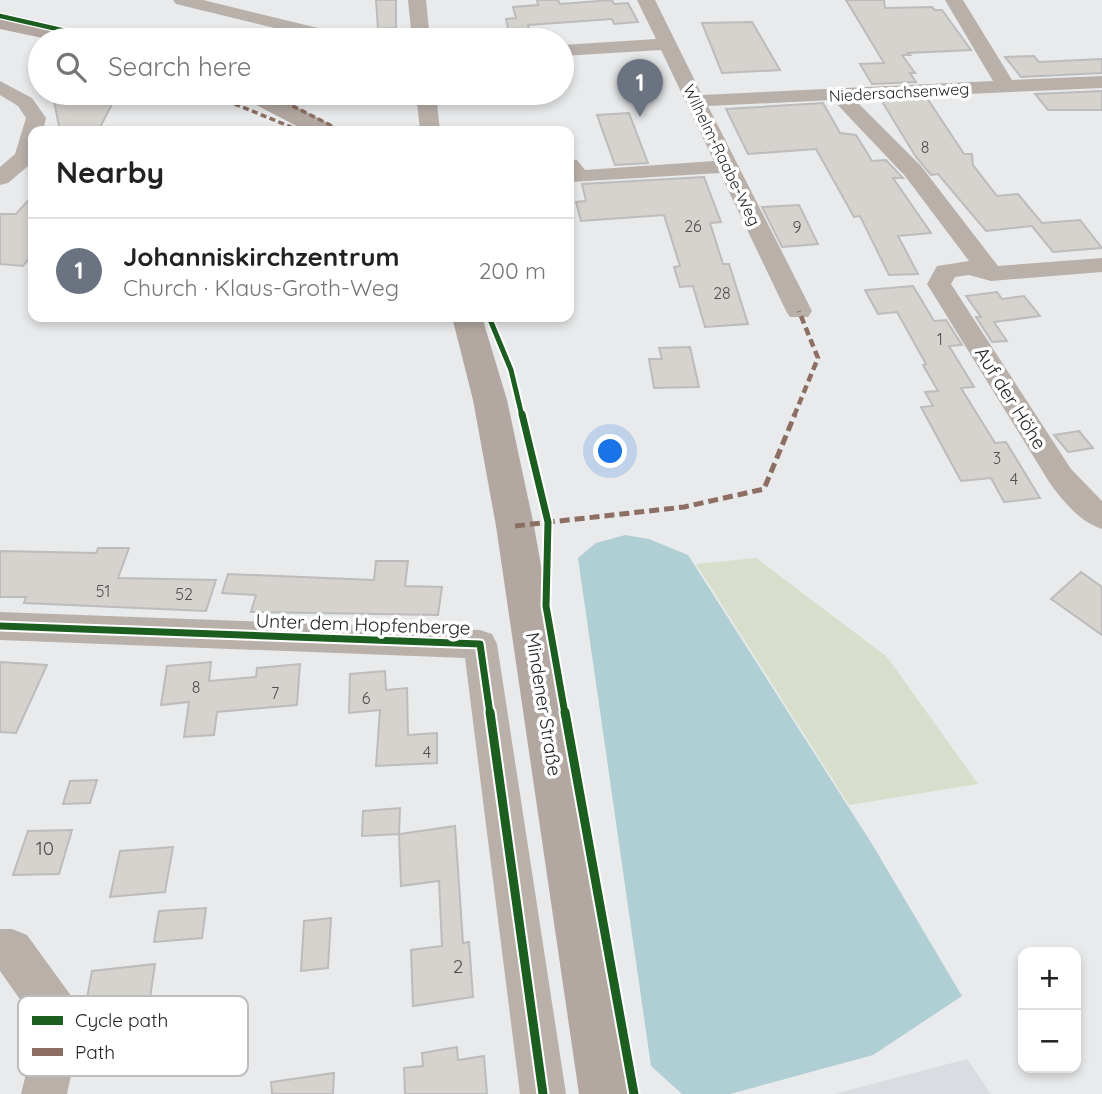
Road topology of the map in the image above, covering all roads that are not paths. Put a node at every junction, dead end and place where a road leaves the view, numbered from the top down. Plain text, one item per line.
1 (182, 0) edge
2 (417, 0) edge
3 (646, 0) edge
4 (954, 0) edge
5 (230, 6) edge
6 (0, 22) edge
7 (28, 28) edge
8 (304, 28) edge
9 (420, 28) edge
10 (667, 44) junction
11 (574, 50) edge
12 (1102, 82) edge
13 (0, 86) edge
14 (1006, 87) junction
15 (839, 95) junction
16 (695, 101) junction
17 (274, 105) edge
18 (427, 105) edge
19 (34, 126) edge
20 (315, 126) edge
21 (429, 126) edge
22 (28, 146) edge
23 (727, 166) junction
24 (574, 171) edge
25 (0, 178) edge
26 (1102, 265) edge
27 (991, 274) junction
28 (799, 311) dead end
29 (468, 322) edge
30 (1102, 517) edge
31 (0, 626) edge
32 (0, 950) edge
33 (44, 996) edge
34 (48, 1076) edge
35 (44, 1094) edge
36 (543, 1094) edge
37 (607, 1094) edge

1 - 5 street
2 - 9 street
3 - 10 street, Wilhelm-Raabe-Weg
4 - 14 street
5 - 8 street
6 - 7 main road
10 - 11 street
10 - 16 street, Wilhelm-Raabe-Weg
12 - 14 street, Niedersachsenweg
13 - 19 street
14 - 15 street, Niedersachsenweg
15 - 16 street, Niedersachsenweg
15 - 27 street
16 - 23 street, Wilhelm-Raabe-Weg
17 - 20 main road
18 - 21 street
22 - 25 street
23 - 24 street
23 - 28 street, Wilhelm-Raabe-Weg
26 - 27 street
27 - 30 street, Auf der Höhe
29 - 37 main road, Mindener Straße
31 - 36 street, Unter dem Hopfenberge
32 - 33 street
34 - 35 street

